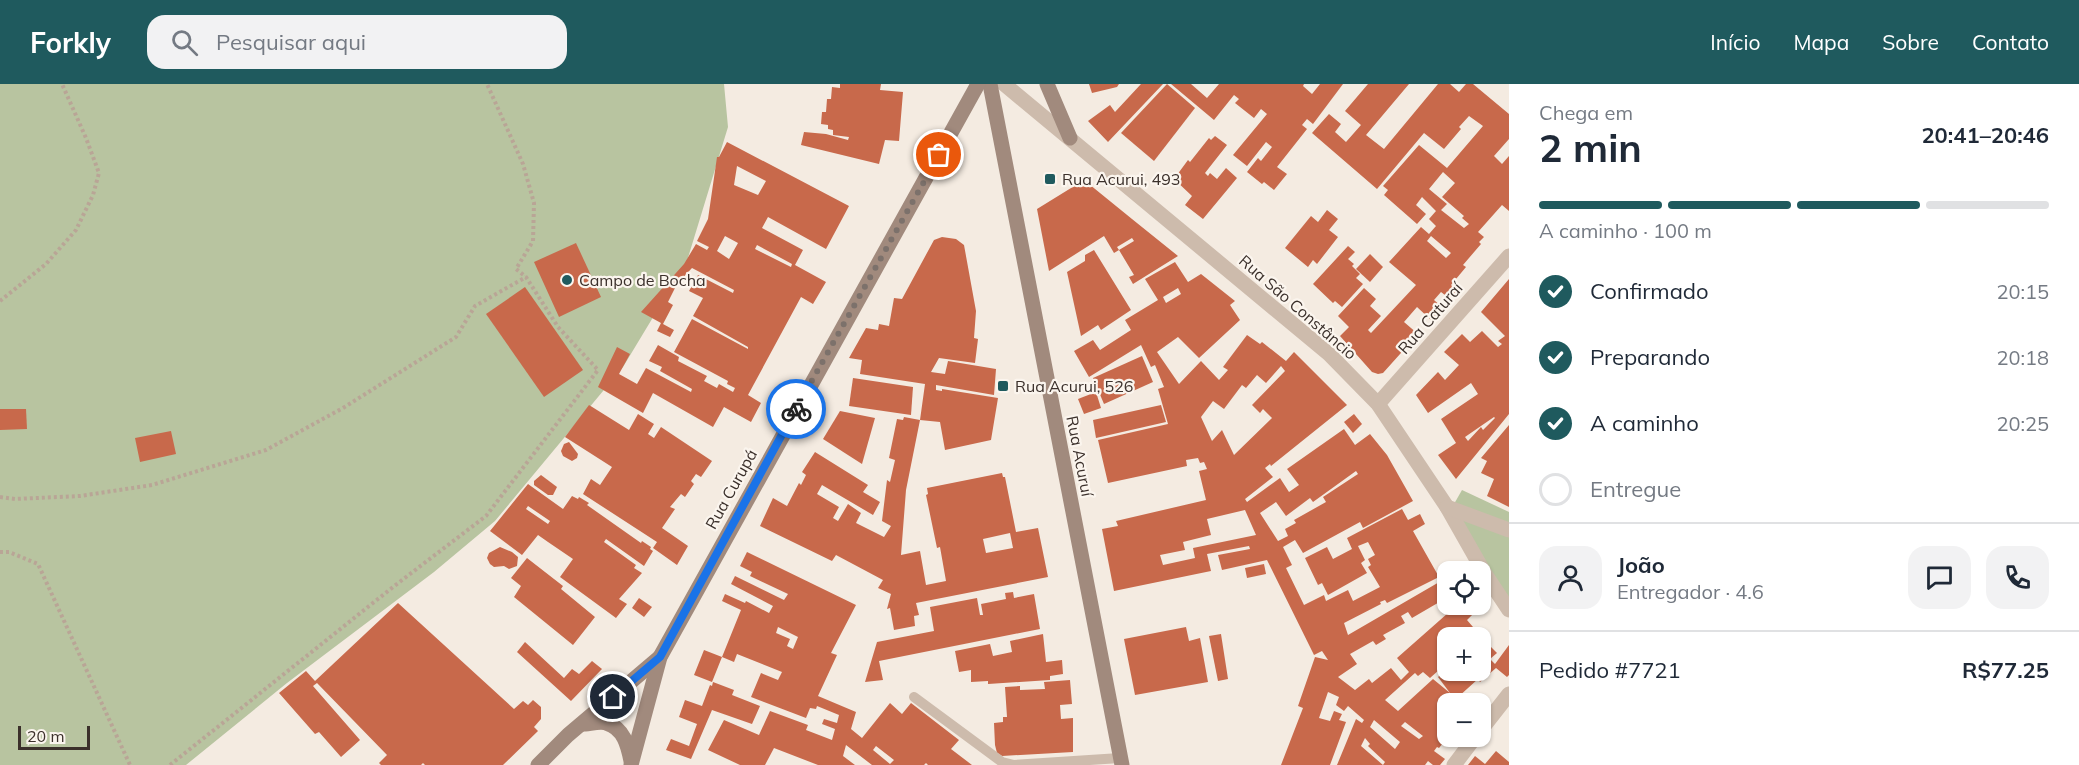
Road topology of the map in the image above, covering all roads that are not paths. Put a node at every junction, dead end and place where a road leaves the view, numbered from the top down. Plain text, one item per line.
1 (978, 84) edge
2 (990, 84) edge
3 (1004, 84) edge
4 (1047, 84) edge
5 (1070, 138) junction
6 (1509, 256) edge
7 (1378, 404) junction
8 (1447, 507) junction
9 (1509, 530) edge
10 (1509, 610) edge
11 (660, 657) junction
12 (1509, 694) edge
13 (914, 697) dead end
14 (1491, 717) edge
15 (582, 724) junction
16 (1468, 747) edge
17 (1121, 762) edge
18 (538, 765) edge
19 (631, 765) edge
20 (1454, 765) edge

1 - 11 street, Rua Curupá
2 - 17 street, Rua Acuruí
3 - 5 street, Rua São Constâncio
4 - 5 street
5 - 7 street, Rua São Constâncio
6 - 7 street, Rua Caturaí
7 - 8 street, Rua São Constâncio
8 - 9 street
8 - 10 street, Rua São Constâncio
11 - 15 street
11 - 19 street, Rua Curupá
12 - 14 street
13 - 17 lane
15 - 18 street
15 - 19 street
16 - 20 street

